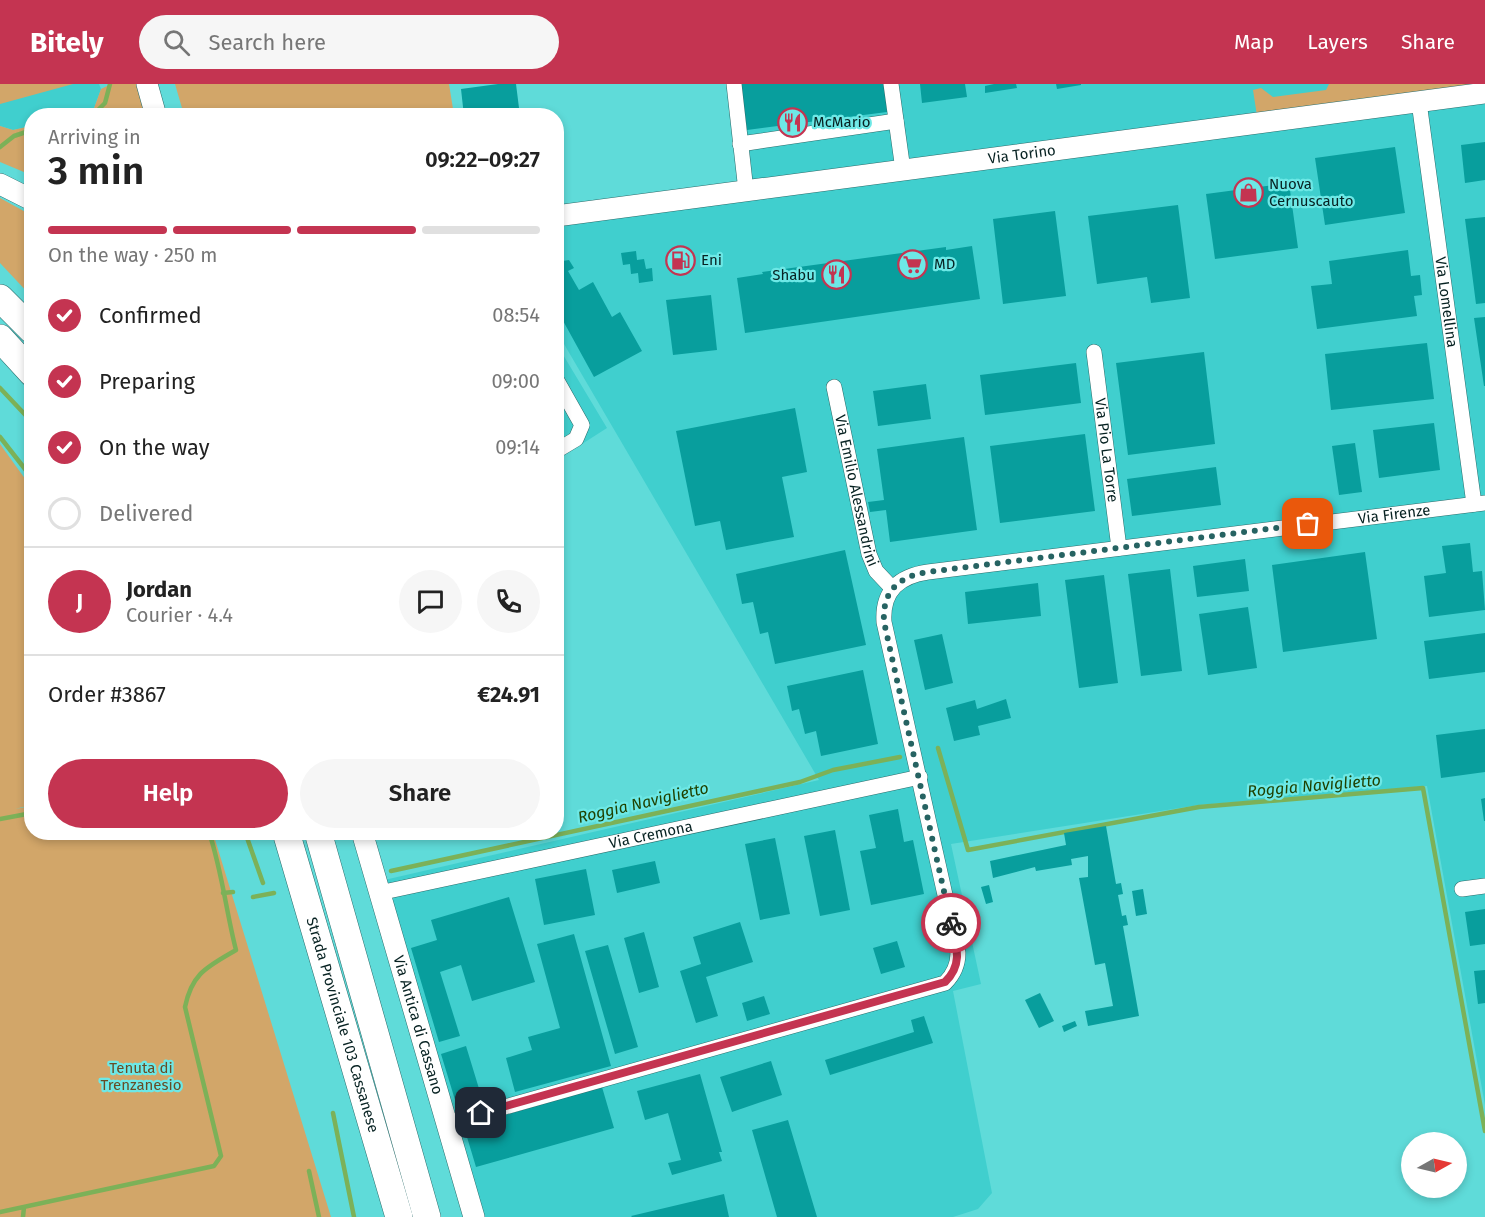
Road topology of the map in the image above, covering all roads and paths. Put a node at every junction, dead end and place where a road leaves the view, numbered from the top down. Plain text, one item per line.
1 (147, 84) edge
2 (159, 84) edge
3 (734, 84) edge
4 (891, 84) edge
5 (1485, 93) edge
6 (1419, 102) junction
7 (154, 108) edge
8 (166, 108) edge
9 (896, 121) junction
10 (740, 144) junction
11 (903, 170) junction
12 (0, 184) edge
13 (746, 191) junction
14 (24, 196) edge
15 (564, 215) edge
16 (0, 288) edge
17 (16, 315) edge
18 (0, 338) edge
19 (1094, 352) dead end
20 (24, 364) edge
21 (834, 387) dead end
22 (564, 393) edge
23 (564, 446) edge
24 (1480, 503) edge
25 (1119, 548) junction
26 (891, 588) junction
27 (920, 777) junction
28 (289, 840) edge
29 (320, 840) edge
30 (364, 840) edge
31 (1485, 886) edge
32 (1462, 889) dead end
33 (379, 893) junction
34 (312, 914) junction
35 (341, 915) junction
36 (448, 1123) junction
37 (383, 1217) edge
38 (399, 1217) edge
39 (427, 1217) edge
40 (445, 1217) edge
41 (474, 1217) edge

1 - 7 street
2 - 8 street
3 - 10 street
4 - 9 street
5 - 6 street, Via Torino
6 - 11 street, Via Torino
6 - 24 street, Via Lomellina
9 - 10 street
9 - 11 street
10 - 13 street
11 - 13 street, Via Torino
12 - 14 street
13 - 15 street, Via Torino
16 - 17 highway
18 - 20 highway
19 - 25 street, Via Pio La Torre
21 - 26 street, Via Emilio Alessandrini
22 - 23 street
24 - 25 street, Via Firenze
25 - 26 street, Via Firenze
26 - 27 street
27 - 33 street, Via Cremona
27 - 36 street
28 - 34 highway, Strada Provinciale 103 Cassanese
29 - 35 highway, Strada Provinciale 103 Cassanese
30 - 33 street, Via Antica di Cassano
31 - 32 street
33 - 36 street, Via Antica di Cassano
34 - 37 highway
34 - 38 highway, Strada Provinciale 103 Cassanese
35 - 39 highway, Strada Provinciale 103 Cassanese
35 - 40 highway
36 - 41 street, Via Antica di Cassano

